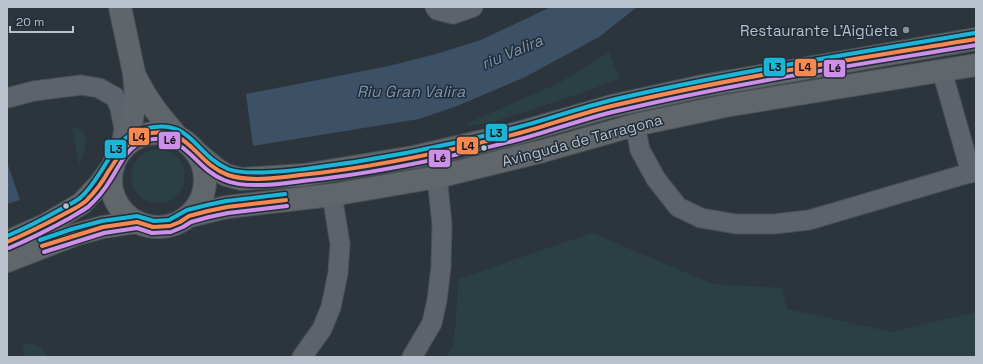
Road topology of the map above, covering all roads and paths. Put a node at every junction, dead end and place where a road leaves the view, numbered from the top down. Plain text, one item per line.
1 (120, 7) edge
2 (435, 7) edge
3 (473, 7) edge
4 (976, 38) edge
5 (976, 64) edge
6 (942, 70) junction
7 (134, 73) junction
8 (7, 98) edge
9 (635, 125) junction
10 (176, 136) junction
11 (197, 152) junction
12 (120, 154) junction
13 (973, 172) edge
14 (437, 177) junction
15 (332, 195) junction
16 (189, 216) junction
17 (137, 222) junction
18 (9, 256) edge
19 (302, 357) edge
20 (412, 357) edge

1 - 7 main road
2 - 3 street
4 - 11 highway, Avinguda de Tarragona
5 - 6 highway, Avinguda de Tarragona
6 - 9 highway, Avinguda de Tarragona
6 - 13 street
7 - 10 main road
7 - 12 main road
8 - 12 street
9 - 13 street
9 - 14 highway, Avinguda de Tarragona
10 - 11 highway
10 - 12 highway
11 - 16 highway
12 - 17 highway
12 - 18 highway
14 - 15 highway, Avinguda de Tarragona
14 - 20 street
15 - 16 highway, Avinguda de Tarragona
15 - 19 street
16 - 17 highway
17 - 18 highway

